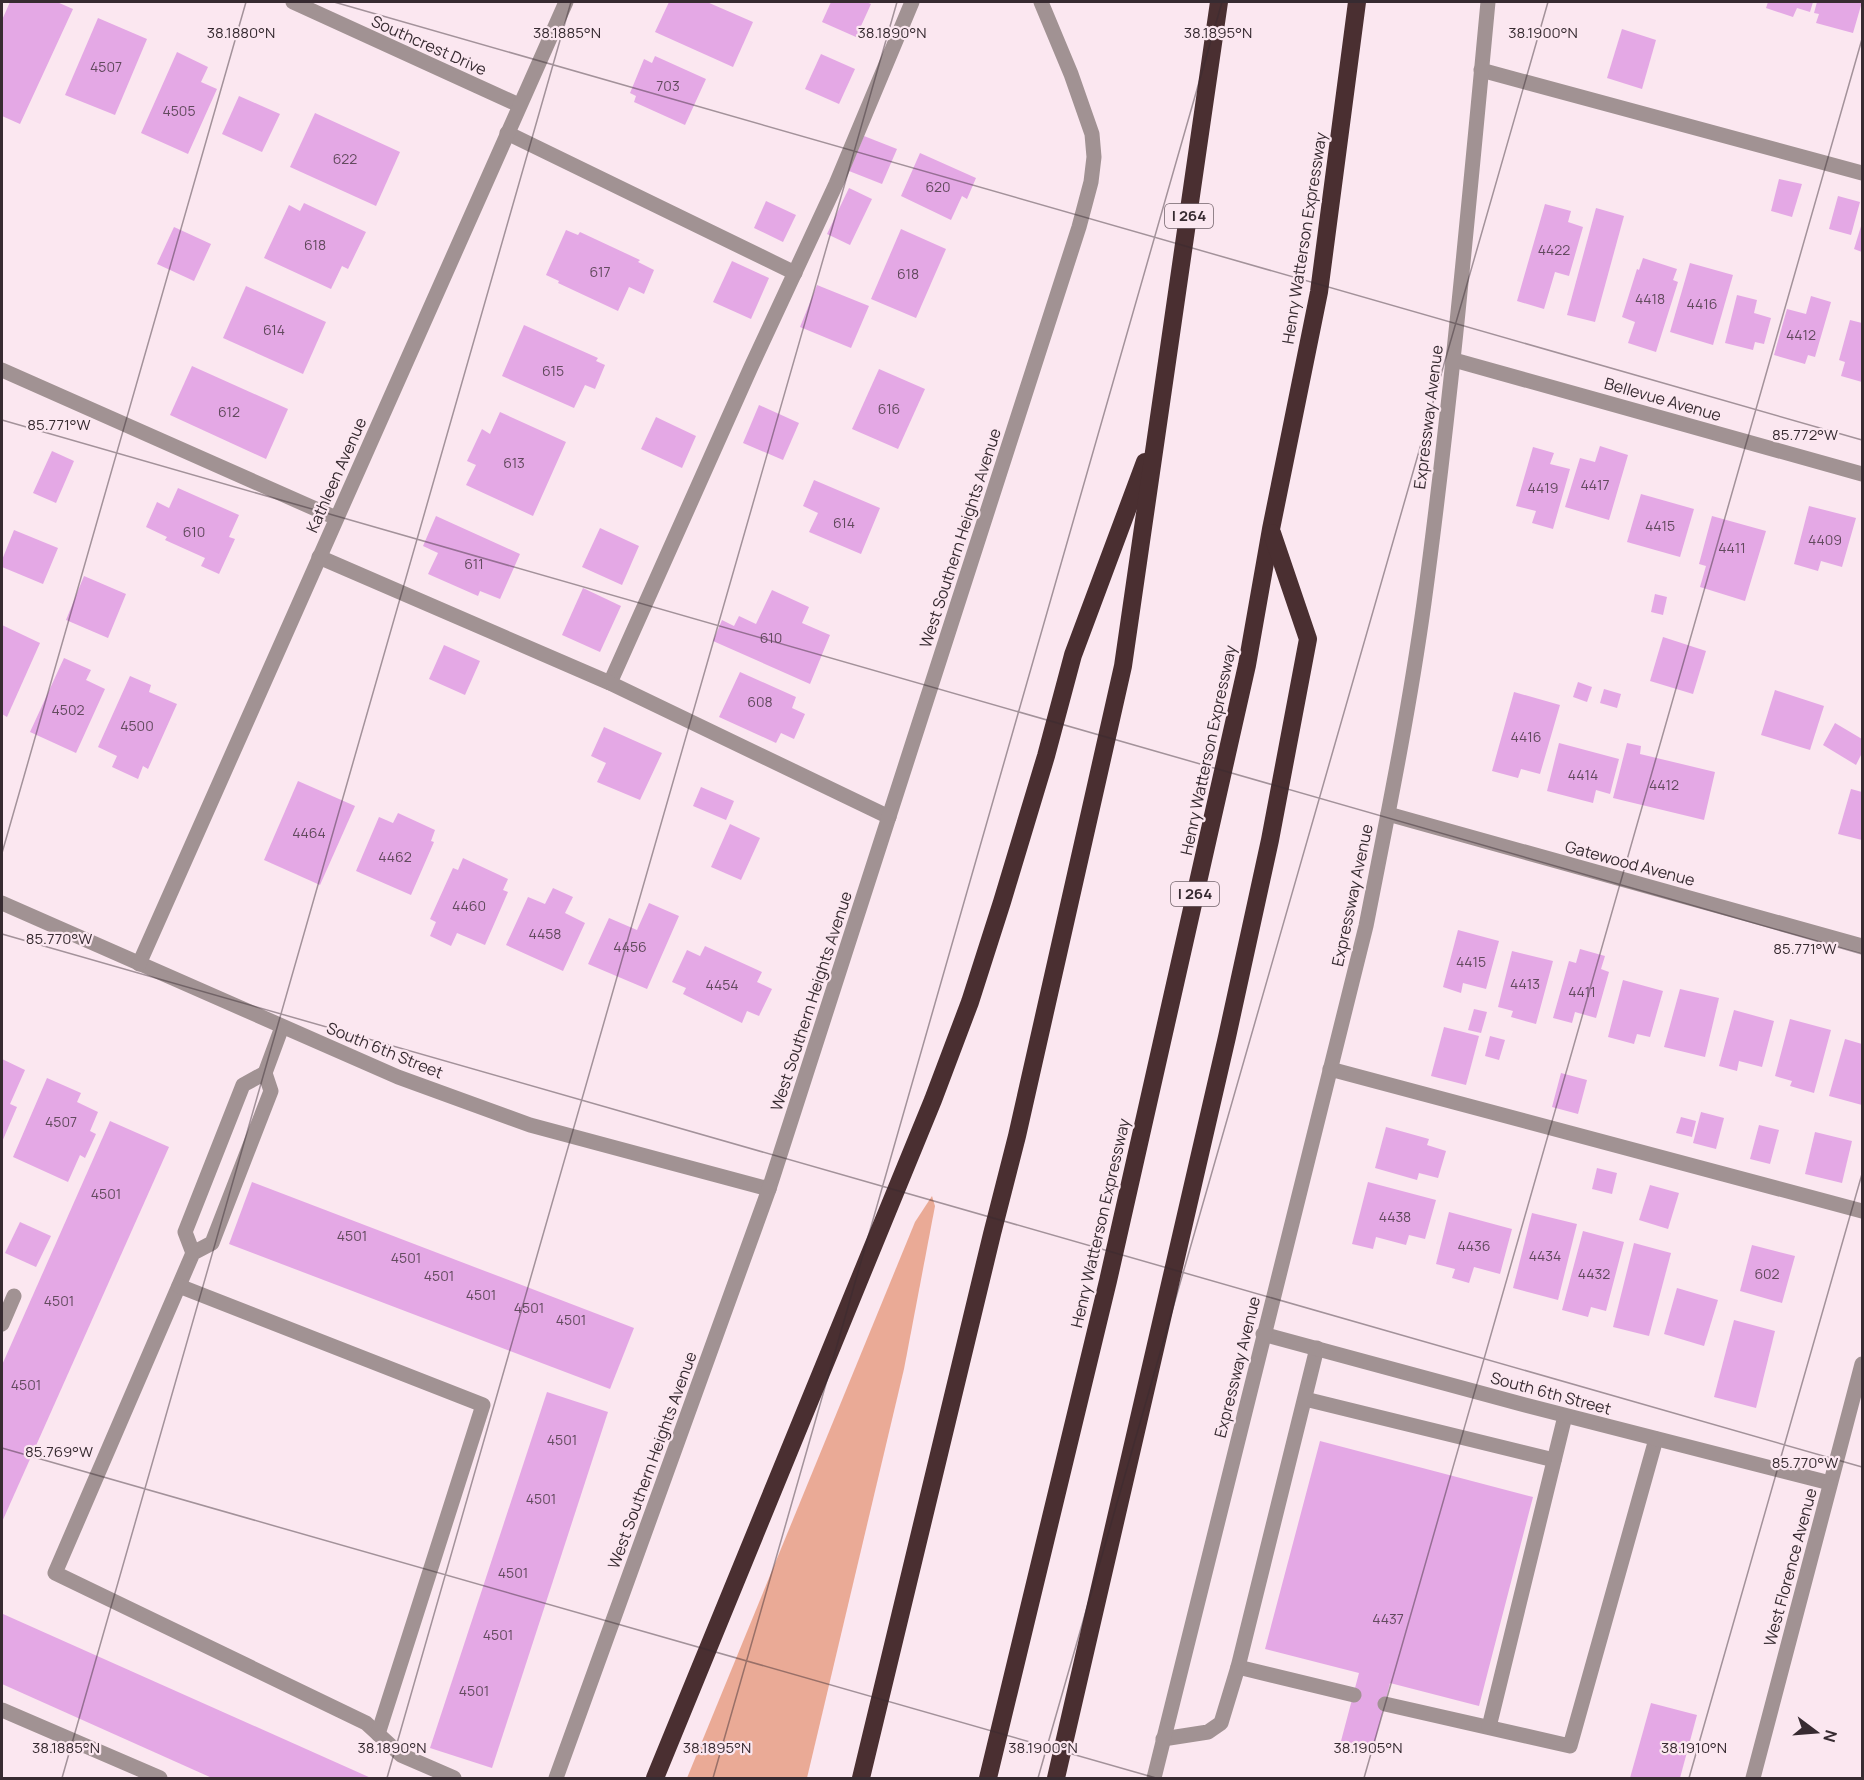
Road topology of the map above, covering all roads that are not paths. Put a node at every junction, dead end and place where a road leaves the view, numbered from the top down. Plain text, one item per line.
1 (293, 2) edge
2 (566, 2) edge
3 (912, 2) edge
4 (1041, 2) edge
5 (1220, 2) edge
6 (1357, 2) edge
7 (1488, 2) edge
8 (1481, 70) junction
9 (519, 105) junction
10 (507, 133) junction
11 (1863, 173) edge
12 (795, 273) junction
13 (1454, 360) junction
14 (2, 370) edge
15 (1157, 429) junction
16 (1863, 474) edge
17 (336, 518) junction
18 (1271, 529) junction
19 (319, 557) junction
20 (610, 683) junction
21 (1388, 814) junction
22 (889, 817) junction
23 (2, 903) edge
24 (1863, 946) edge
25 (139, 964) junction
26 (282, 1027) junction
27 (1330, 1069) junction
28 (265, 1073) junction
29 (769, 1189) junction
30 (1863, 1211) edge
31 (193, 1253) junction
32 (179, 1286) junction
33 (14, 1296) dead end
34 (2, 1324) edge
35 (1263, 1334) junction
36 (1317, 1348) junction
37 (1863, 1364) edge
38 (1305, 1399) junction
39 (1565, 1416) junction
40 (1656, 1439) junction
41 (1554, 1460) junction
42 (1830, 1483) junction
43 (1238, 1667) junction
44 (1354, 1695) dead end
45 (1385, 1704) dead end
46 (2, 1710) edge
47 (1489, 1727) junction
48 (378, 1734) junction
49 (1163, 1739) junction
50 (160, 1779) edge
51 (454, 1779) edge
52 (556, 1779) edge
53 (655, 1779) edge
54 (861, 1779) edge
55 (988, 1779) edge
56 (1056, 1779) edge
57 (1154, 1779) edge
58 (1753, 1779) edge

1 - 9 street, Southcrest Drive
2 - 9 street, Kathleen Avenue
3 - 12 street
4 - 22 street, West Southern Heights Avenue
5 - 15 highway, I 264
6 - 18 highway, Henry Watterson Expressway / I 264
7 - 8 street, Expressway Avenue
8 - 11 street
8 - 13 street, Expressway Avenue
9 - 10 street, Kathleen Avenue
10 - 12 street
10 - 17 street, Kathleen Avenue
12 - 20 street
13 - 16 street, Bellevue Avenue
13 - 21 street, Expressway Avenue
14 - 17 street
15 - 53 highway
15 - 54 highway, I 264
17 - 19 street, Kathleen Avenue
18 - 55 highway, Henry Watterson Expressway / I 264
18 - 56 highway
19 - 20 street
19 - 25 street, Kathleen Avenue
20 - 22 street
21 - 24 street, Gatewood Avenue
21 - 27 street, Expressway Avenue
22 - 29 street, West Southern Heights Avenue
23 - 25 street, South 6th Street
25 - 26 street, South 6th Street
26 - 28 street
26 - 29 street, South 6th Street
27 - 30 street
27 - 35 street, Expressway Avenue
28 - 31 street
28 - 31 street
29 - 52 street, West Southern Heights Avenue
31 - 32 street
32 - 48 street
32 - 48 street
33 - 34 street
35 - 36 street, South 6th Street
35 - 49 street, Expressway Avenue
36 - 38 street
36 - 39 street, South 6th Street
37 - 42 street, West Florence Avenue
38 - 41 street
38 - 43 street
39 - 40 street, South 6th Street
39 - 41 street
40 - 42 street, South 6th Street
40 - 47 street
41 - 47 street
42 - 58 street, West Florence Avenue
43 - 44 street
43 - 49 street
45 - 47 street
46 - 50 street
48 - 51 street
49 - 57 street, Expressway Avenue

